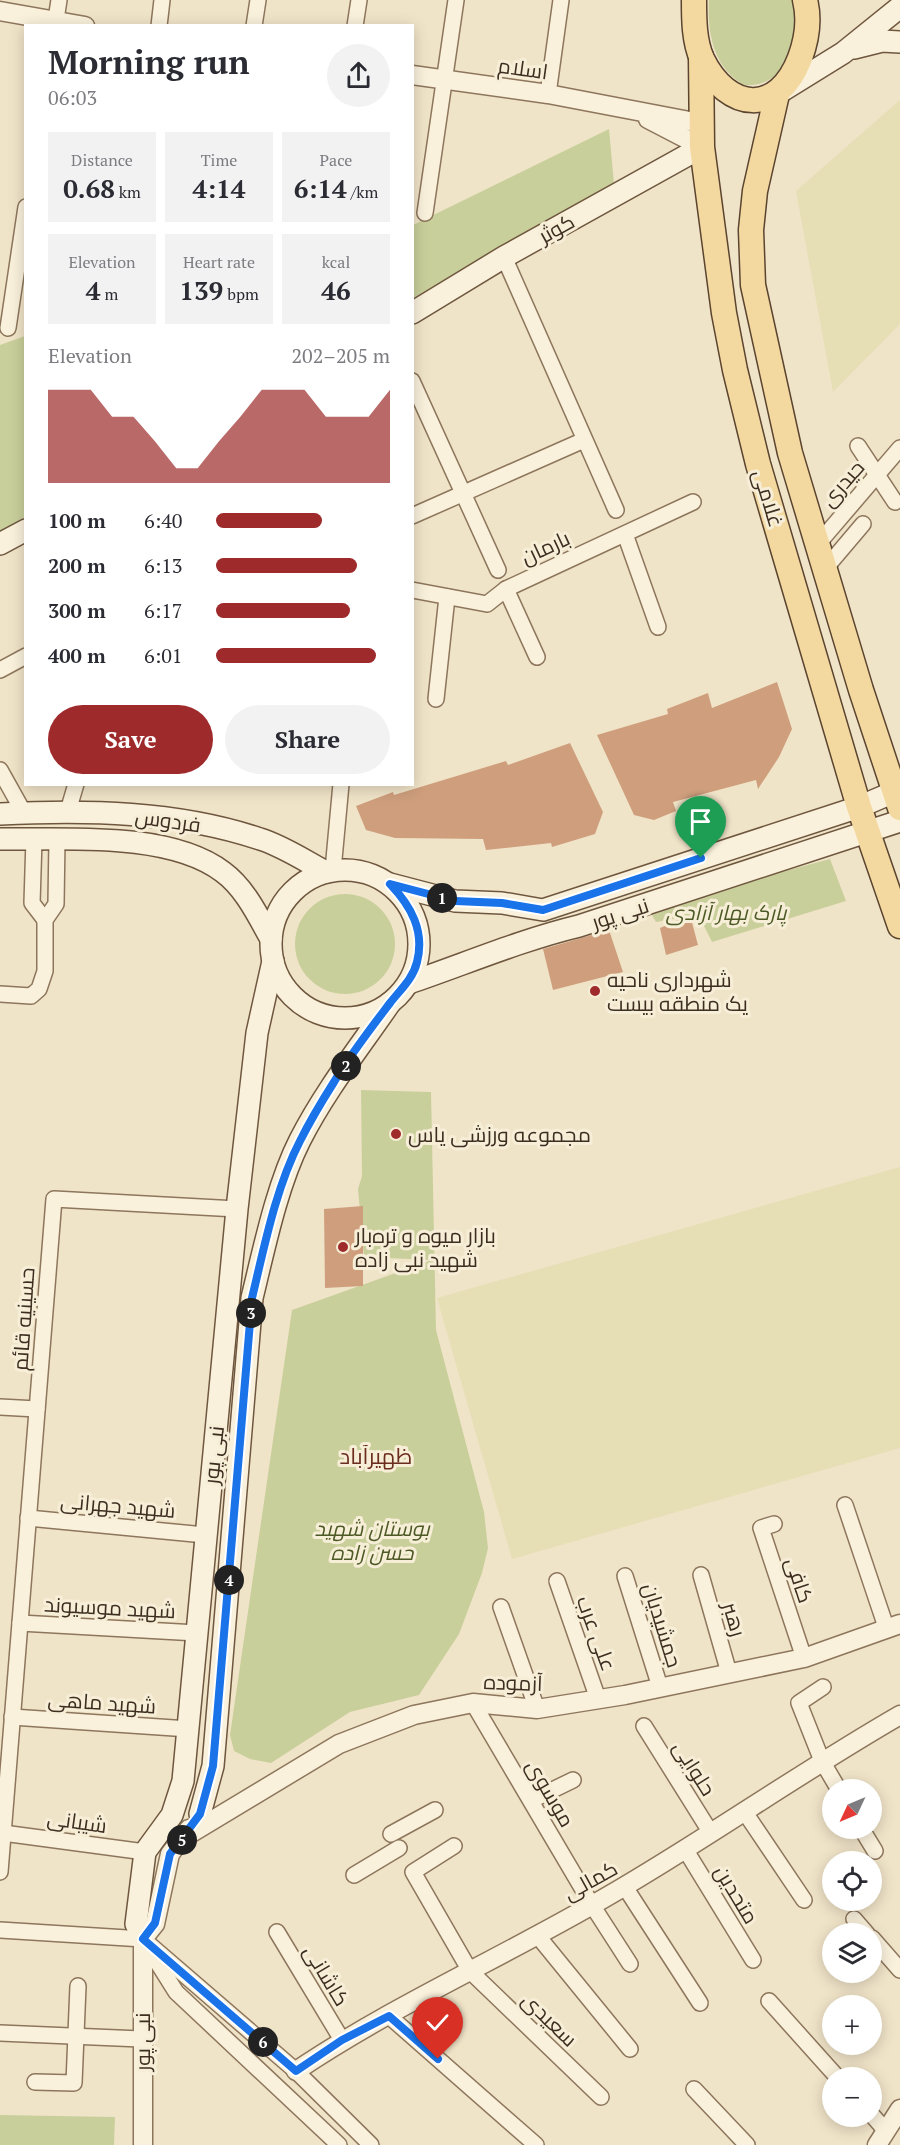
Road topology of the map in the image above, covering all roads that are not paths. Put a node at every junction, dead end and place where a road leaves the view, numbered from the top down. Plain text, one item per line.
1 (59, 0) edge
2 (162, 0) edge
3 (258, 0) edge
4 (359, 0) edge
5 (456, 0) edge
6 (561, 0) edge
7 (694, 0) edge
8 (805, 0) edge
9 (900, 7) edge
10 (0, 11) edge
11 (55, 23) edge
12 (159, 24) edge
13 (254, 24) edge
14 (355, 24) edge
15 (900, 42) edge
16 (843, 53) junction
17 (702, 57) junction
18 (414, 75) edge
19 (446, 80) junction
20 (548, 94) junction
21 (777, 94) junction
22 (701, 135) junction
23 (424, 213) dead end
24 (24, 220) edge
25 (504, 257) junction
26 (414, 312) edge
27 (8, 328) dead end
28 (414, 385) edge
29 (584, 440) junction
30 (858, 446) dead end
31 (900, 448) edge
32 (877, 475) junction
33 (463, 493) junction
34 (693, 502) dead end
35 (895, 502) dead end
36 (616, 510) dead end
37 (414, 515) edge
38 (863, 524) dead end
39 (24, 531) edge
40 (625, 534) junction
41 (0, 544) edge
42 (817, 545) junction
43 (498, 570) dead end
44 (824, 570) junction
45 (506, 589) junction
46 (414, 590) edge
47 (447, 597) junction
48 (658, 627) dead end
49 (24, 657) edge
50 (537, 657) dead end
51 (0, 670) edge
52 (436, 699) dead end
53 (0, 770) edge
54 (75, 786) edge
55 (341, 786) edge
56 (897, 800) edge
57 (860, 807) junction
58 (68, 811) junction
59 (24, 813) junction
60 (0, 814) edge
61 (900, 821) edge
62 (868, 830) junction
63 (0, 839) edge
64 (34, 839) junction
65 (57, 839) junction
66 (329, 871) junction
67 (390, 884) junction
68 (45, 920) junction
69 (900, 926) edge
70 (271, 939) junction
71 (273, 961) junction
72 (408, 982) junction
73 (0, 994) edge
74 (390, 1003) junction
75 (237, 1209) junction
76 (0, 1407) edge
77 (37, 1409) junction
78 (845, 1505) dead end
79 (28, 1518) junction
80 (774, 1524) dead end
81 (204, 1534) junction
82 (626, 1575) dead end
83 (701, 1575) dead end
84 (557, 1581) dead end
85 (501, 1607) dead end
86 (20, 1623) junction
87 (893, 1627) edge
88 (197, 1633) junction
89 (804, 1658) junction
90 (729, 1673) junction
91 (660, 1687) junction
92 (823, 1687) dead end
93 (598, 1699) junction
94 (473, 1703) junction
95 (537, 1709) junction
96 (900, 1716) edge
97 (12, 1718) junction
98 (644, 1726) dead end
99 (189, 1729) junction
100 (822, 1761) junction
101 (832, 1779) edge
102 (573, 1780) dead end
103 (532, 1800) junction
104 (435, 1810) dead end
105 (744, 1811) junction
106 (200, 1814) joint
107 (3, 1833) junction
108 (711, 1833) junction
109 (183, 1838) junction
110 (868, 1839) edge
111 (454, 1846) dead end
112 (685, 1849) junction
113 (875, 1851) dead end
114 (145, 1852) junction
115 (0, 1872) edge
116 (354, 1875) dead end
117 (625, 1887) junction
118 (804, 1900) dead end
119 (592, 1905) junction
120 (854, 1918) dead end
121 (858, 1923) edge
122 (0, 1930) edge
123 (277, 1932) dead end
124 (537, 1935) junction
125 (143, 1939) junction
126 (882, 1949) edge
127 (753, 1960) dead end
128 (630, 1964) dead end
129 (900, 1970) edge
130 (470, 1971) junction
131 (78, 1986) dead end
132 (770, 2001) dead end
133 (700, 2003) dead end
134 (389, 2016) junction
135 (0, 2033) edge
136 (75, 2036) junction
137 (141, 2039) junction
138 (342, 2040) junction
139 (630, 2049) dead end
140 (828, 2067) edge
141 (296, 2071) junction
142 (35, 2082) dead end
143 (694, 2089) dead end
144 (602, 2097) dead end
145 (900, 2109) edge
146 (881, 2138) edge
147 (143, 2145) edge
148 (339, 2145) edge
149 (371, 2145) edge
150 (536, 2145) edge
151 (747, 2145) edge

1 - 11 street
2 - 12 street
3 - 13 street
4 - 14 street
5 - 19 street
6 - 20 street
7 - 17 main road
8 - 21 main road
9 - 16 main road
10 - 11 street
15 - 16 main road
16 - 21 main road
17 - 21 main road
17 - 22 main road, غلامی
18 - 19 street, اسلام
19 - 20 street, اسلام
19 - 23 street
20 - 22 street, اسلام
21 - 42 main road, غلامی
22 - 25 main road, کوثر
22 - 57 main road, غلامی
24 - 27 street
25 - 26 main road, کوثر
25 - 29 street
28 - 33 street
29 - 33 street
29 - 36 street
30 - 32 street
31 - 32 street, حیدری
32 - 35 street
32 - 42 street, حیدری
33 - 37 street
33 - 43 street
34 - 40 street, بارمان
38 - 44 street
39 - 41 main road
40 - 45 street, بارمان
40 - 48 street
42 - 44 main road, غلامی
44 - 56 main road, غلامی
45 - 47 street, بارمان
45 - 50 street
46 - 47 street, بارمان
47 - 52 street
49 - 51 street
53 - 59 street
54 - 58 street
55 - 66 street
56 - 57 main road, نبی پور
57 - 62 main road, غلامی
57 - 67 main road, نبی پور
58 - 59 main road, فردوس
58 - 66 main road, فردوس
59 - 60 main road, فردوس
61 - 62 main road, نبی پور
62 - 69 main road, غلامی
62 - 72 main road, نبی پور
63 - 64 main road, فردوس
64 - 65 main road, فردوس
64 - 68 street
65 - 68 street
65 - 70 main road, فردوس
66 - 67 main road
66 - 70 main road
67 - 72 main road
68 - 73 street
70 - 71 main road
71 - 74 main road
71 - 75 main road, نبی پور
72 - 74 main road
74 - 106 main road, نبی پور
75 - 77 street, حسینیه قائم
75 - 81 main road, نبی پور
76 - 77 street
77 - 79 street, حسینیه قائم
78 - 87 street
79 - 81 street, شهید جهرانی
79 - 86 street, حسینیه قائم
80 - 89 street, کافی
81 - 88 main road, نبی پور
82 - 91 street, جمشیدیان
83 - 90 street, رهبر
84 - 93 street, علی عرب
85 - 95 street
86 - 88 street, شهید موسیوند
86 - 97 street, حسینیه قائم
87 - 89 street, آزموده
88 - 99 main road, نبی پور
89 - 90 street, آزموده
90 - 91 street, آزموده
91 - 93 street, آزموده
92 - 100 street
93 - 95 street, آزموده
94 - 95 street, آزموده
94 - 103 street, موسوی
94 - 109 street, آزموده
96 - 100 street, کمالی
97 - 99 street, شهید ماهی
97 - 107 street, حسینیه قائم
98 - 108 street, حلوایی
99 - 114 main road, نبی پور
100 - 101 street
100 - 105 street, کمالی
102 - 103 street
103 - 119 street, موسوی
104 - 116 street
105 - 108 street, کمالی
105 - 118 street
106 - 109 street, نبی پور
107 - 114 street, شیبانی
107 - 115 street, حسینیه قائم
108 - 112 street, کمالی
109 - 125 street, نبی پور
110 - 113 street
111 - 130 street, سعیدی
112 - 117 street, کمالی
112 - 127 street, متحدین
114 - 125 main road, نبی پور
117 - 119 street, کمالی
117 - 133 street
119 - 124 street, کمالی
119 - 128 street, موسوی
120 - 121 street
122 - 125 street
123 - 138 street, کاشانی
124 - 130 street, کمالی
124 - 139 street
125 - 137 street, نبی پور
125 - 141 street
125 - 148 street
126 - 129 street
130 - 134 street, کمالی
130 - 144 street, سعیدی
131 - 136 street
132 - 140 street
134 - 138 street, کمالی
134 - 150 street
135 - 136 street
136 - 137 street
136 - 142 street
137 - 147 street, نبی پور
138 - 141 street, کمالی
141 - 149 street
143 - 151 street
145 - 146 street

